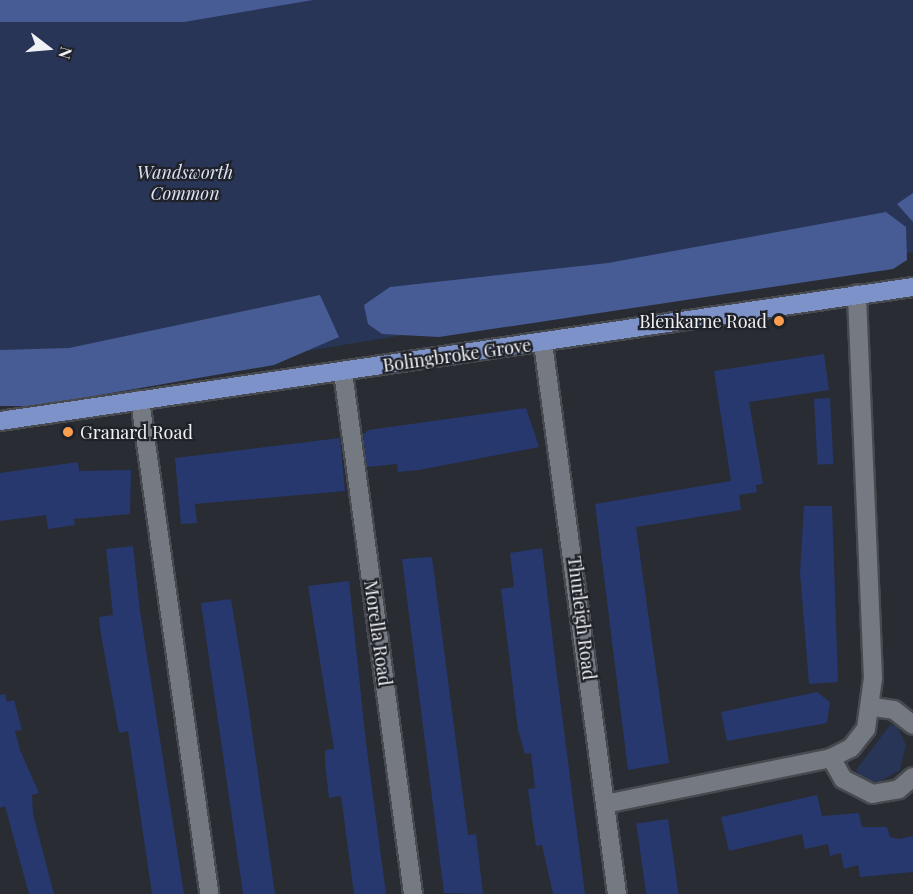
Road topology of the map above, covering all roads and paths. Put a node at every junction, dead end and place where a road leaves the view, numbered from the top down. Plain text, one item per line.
1 (913, 287) edge
2 (857, 294) junction
3 (543, 343) junction
4 (343, 372) junction
5 (140, 400) junction
6 (0, 421) edge
7 (873, 707) junction
8 (913, 725) edge
9 (831, 758) junction
10 (913, 777) edge
11 (605, 804) junction
12 (209, 894) edge
13 (413, 894) edge
14 (617, 894) edge

1 - 2 main road, Bolingbroke Grove
2 - 3 main road, Bolingbroke Grove
2 - 7 street
3 - 4 main road, Bolingbroke Grove
3 - 11 street, Thurleigh Road
4 - 5 main road, Bolingbroke Grove
4 - 13 street, Morella Road
5 - 6 main road, Bolingbroke Grove
5 - 12 street
7 - 8 street
7 - 9 street
9 - 10 street
9 - 11 street
11 - 14 street, Thurleigh Road

